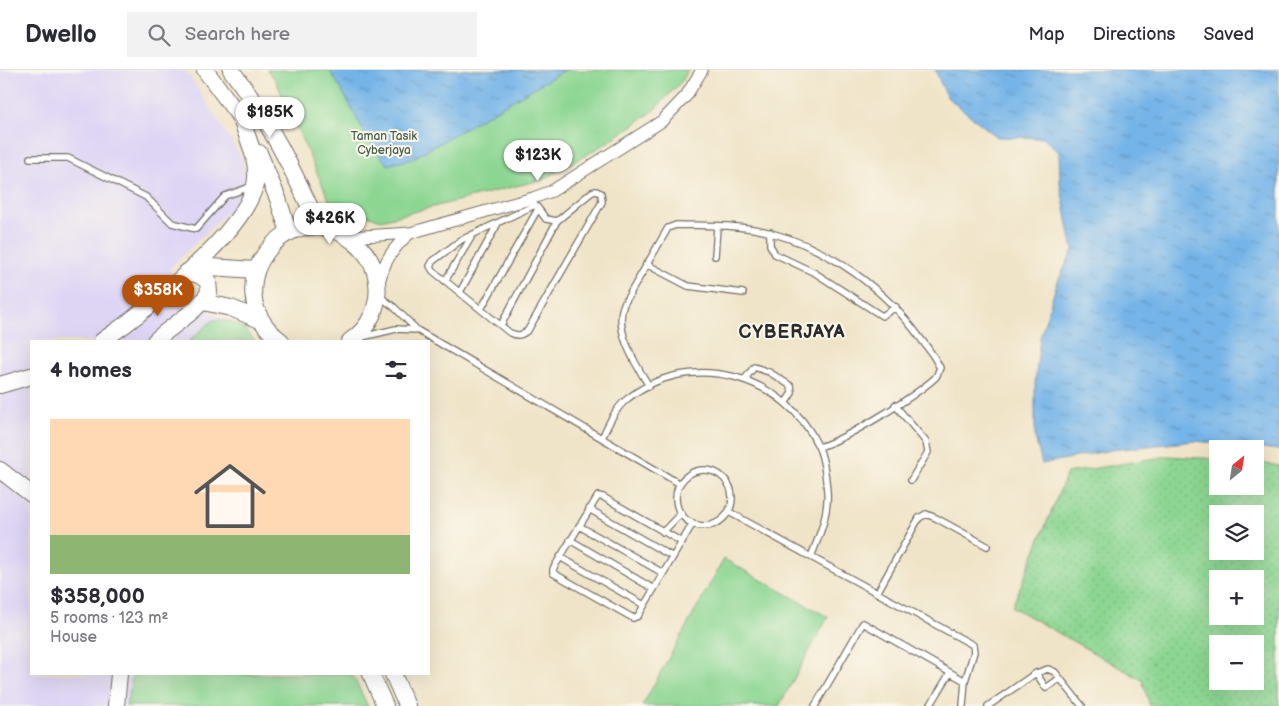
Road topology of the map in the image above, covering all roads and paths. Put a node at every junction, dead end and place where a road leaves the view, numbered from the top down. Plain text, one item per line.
1 (205, 70) edge
2 (231, 70) edge
3 (702, 70) edge
4 (240, 116) junction
5 (30, 158) dead end
6 (255, 186) junction
7 (536, 204) junction
8 (557, 221) junction
9 (497, 225) junction
10 (319, 227) junction
11 (717, 227) junction
12 (770, 232) junction
13 (289, 233) junction
14 (410, 233) junction
15 (473, 235) junction
16 (348, 237) junction
17 (715, 256) dead end
18 (646, 264) junction
19 (191, 269) junction
20 (255, 270) junction
21 (445, 281) junction
22 (378, 292) junction
23 (460, 292) junction
24 (743, 293) dead end
25 (203, 302) junction
26 (896, 307) junction
27 (481, 309) junction
28 (260, 320) junction
29 (501, 325) junction
30 (417, 330) junction
31 (114, 338) edge
32 (156, 340) edge
33 (280, 340) edge
34 (353, 340) edge
35 (30, 376) edge
36 (745, 379) junction
37 (0, 385) edge
38 (649, 386) junction
39 (786, 402) junction
40 (895, 405) junction
41 (602, 438) junction
42 (819, 447) junction
43 (1, 471) edge
44 (912, 480) dead end
45 (680, 484) junction
46 (30, 493) edge
47 (589, 509) junction
48 (729, 512) junction
49 (681, 513) junction
50 (693, 523) junction
51 (579, 526) junction
52 (664, 532) junction
53 (570, 540) junction
54 (682, 542) junction
55 (987, 546) dead end
56 (560, 557) junction
57 (673, 557) junction
58 (810, 557) junction
59 (663, 573) junction
60 (654, 589) junction
61 (877, 593) junction
62 (644, 605) junction
63 (950, 672) junction
64 (1036, 673) junction
65 (119, 675) edge
66 (372, 675) edge
67 (393, 675) edge
68 (1060, 679) junction
69 (965, 681) junction
70 (116, 706) edge
71 (385, 706) edge
72 (407, 706) edge
73 (815, 706) edge
74 (930, 706) edge
75 (963, 706) edge
76 (988, 706) edge
77 (1082, 706) edge

1 - 4 main road
2 - 10 main road
3 - 7 street
4 - 6 main road
4 - 13 main road
5 - 6 lane
6 - 19 main road
7 - 8 lane
7 - 9 lane
7 - 14 street
7 - 27 lane
8 - 29 lane
8 - 29 lane
9 - 15 lane
9 - 23 lane
10 - 13 main road
10 - 16 main road
11 - 12 lane
11 - 17 lane
11 - 18 lane
12 - 26 lane
12 - 26 lane
13 - 20 main road
14 - 16 street
14 - 22 street
15 - 21 lane
15 - 21 lane
16 - 22 main road
18 - 24 lane
18 - 38 lane
19 - 20 main road
19 - 25 main road
19 - 31 main road
20 - 28 main road
21 - 23 lane
22 - 30 lane
22 - 34 main road
23 - 27 lane
25 - 28 main road
25 - 32 main road
26 - 40 lane
27 - 29 lane
28 - 33 main road
30 - 34 lane
30 - 41 lane
35 - 37 main road
36 - 38 lane
36 - 39 lane
36 - 39 lane
38 - 41 lane
39 - 42 lane
40 - 42 lane
40 - 44 lane
41 - 45 lane
42 - 58 lane
43 - 46 main road
45 - 48 lane
45 - 49 lane
47 - 51 lane
47 - 52 lane
47 - 57 lane
48 - 50 lane
48 - 58 lane
49 - 50 lane
49 - 52 lane
50 - 54 lane
51 - 53 lane
51 - 59 lane
52 - 54 lane
53 - 56 lane
53 - 60 lane
54 - 57 lane
55 - 61 lane
56 - 62 lane
56 - 62 lane
57 - 59 lane
58 - 61 lane
59 - 60 lane
60 - 62 lane
61 - 69 lane
63 - 69 lane
63 - 73 lane
63 - 74 lane
64 - 68 lane
64 - 68 lane
64 - 76 lane
65 - 70 main road
66 - 71 main road
67 - 72 main road
68 - 77 lane
69 - 75 lane

